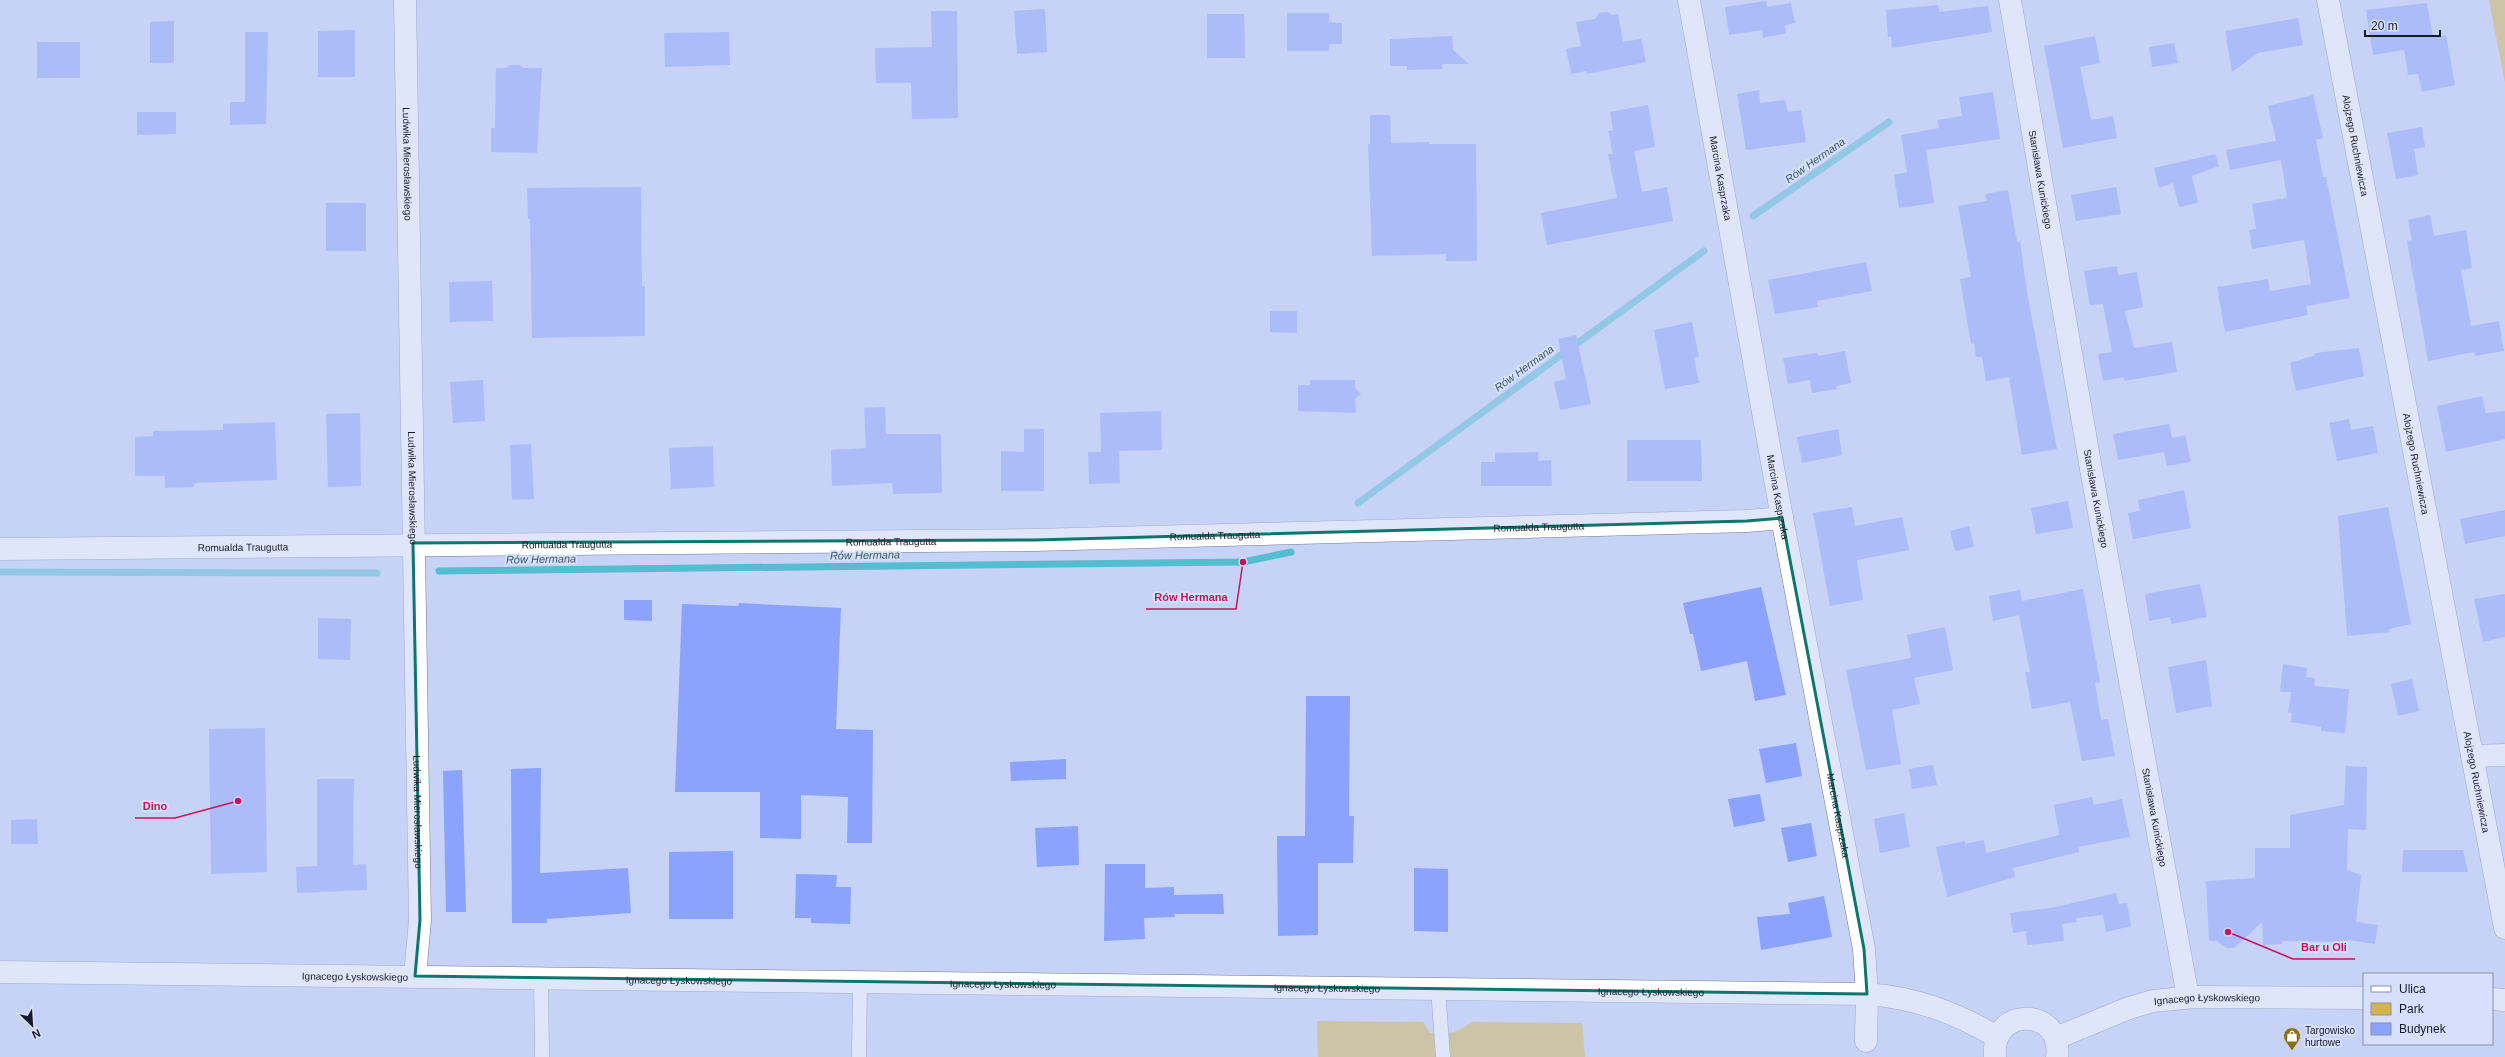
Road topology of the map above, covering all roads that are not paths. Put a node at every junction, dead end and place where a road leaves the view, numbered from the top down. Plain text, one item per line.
1 (405, 0) edge
2 (1688, 0) edge
3 (2010, 0) edge
4 (2328, 0) edge
5 (1782, 518) junction
6 (413, 544) junction
7 (0, 549) edge
8 (2505, 755) edge
9 (2472, 756) junction
10 (2505, 928) edge
11 (0, 972) edge
12 (415, 976) junction
13 (541, 977) junction
14 (860, 981) junction
15 (1438, 988) junction
16 (1868, 994) junction
17 (2188, 997) junction
18 (2363, 998) edge
19 (2493, 999) edge
20 (2505, 1000) edge
21 (1866, 1041) dead end
22 (1996, 1047) edge
23 (2056, 1048) edge
24 (542, 1057) edge
25 (859, 1057) edge
26 (1443, 1057) edge

1 - 6 street, Ludwika Mierosławskiego
2 - 5 street, Marcina Kasprzaka
3 - 17 street, Stanisława Kunickiego
4 - 9 street, Alojzego Ruchniewicza
5 - 6 street, Romualda Traugutta
5 - 16 street, Marcina Kasprzaka
6 - 7 street, Romualda Traugutta
6 - 12 street, Ludwika Mierosławskiego
8 - 9 street
9 - 10 street, Alojzego Ruchniewicza
11 - 12 street, Ignacego Łyskowskiego
12 - 13 street, Ignacego Łyskowskiego
13 - 14 street, Ignacego Łyskowskiego
13 - 24 lane
14 - 15 street, Ignacego Łyskowskiego
14 - 25 lane
15 - 16 street, Ignacego Łyskowskiego
15 - 26 lane
16 - 21 street, Marcina Kasprzaka
16 - 22 street, Ignacego Łyskowskiego
17 - 18 street, Ignacego Łyskowskiego
17 - 23 street, Ignacego Łyskowskiego
19 - 20 street
22 - 23 street

